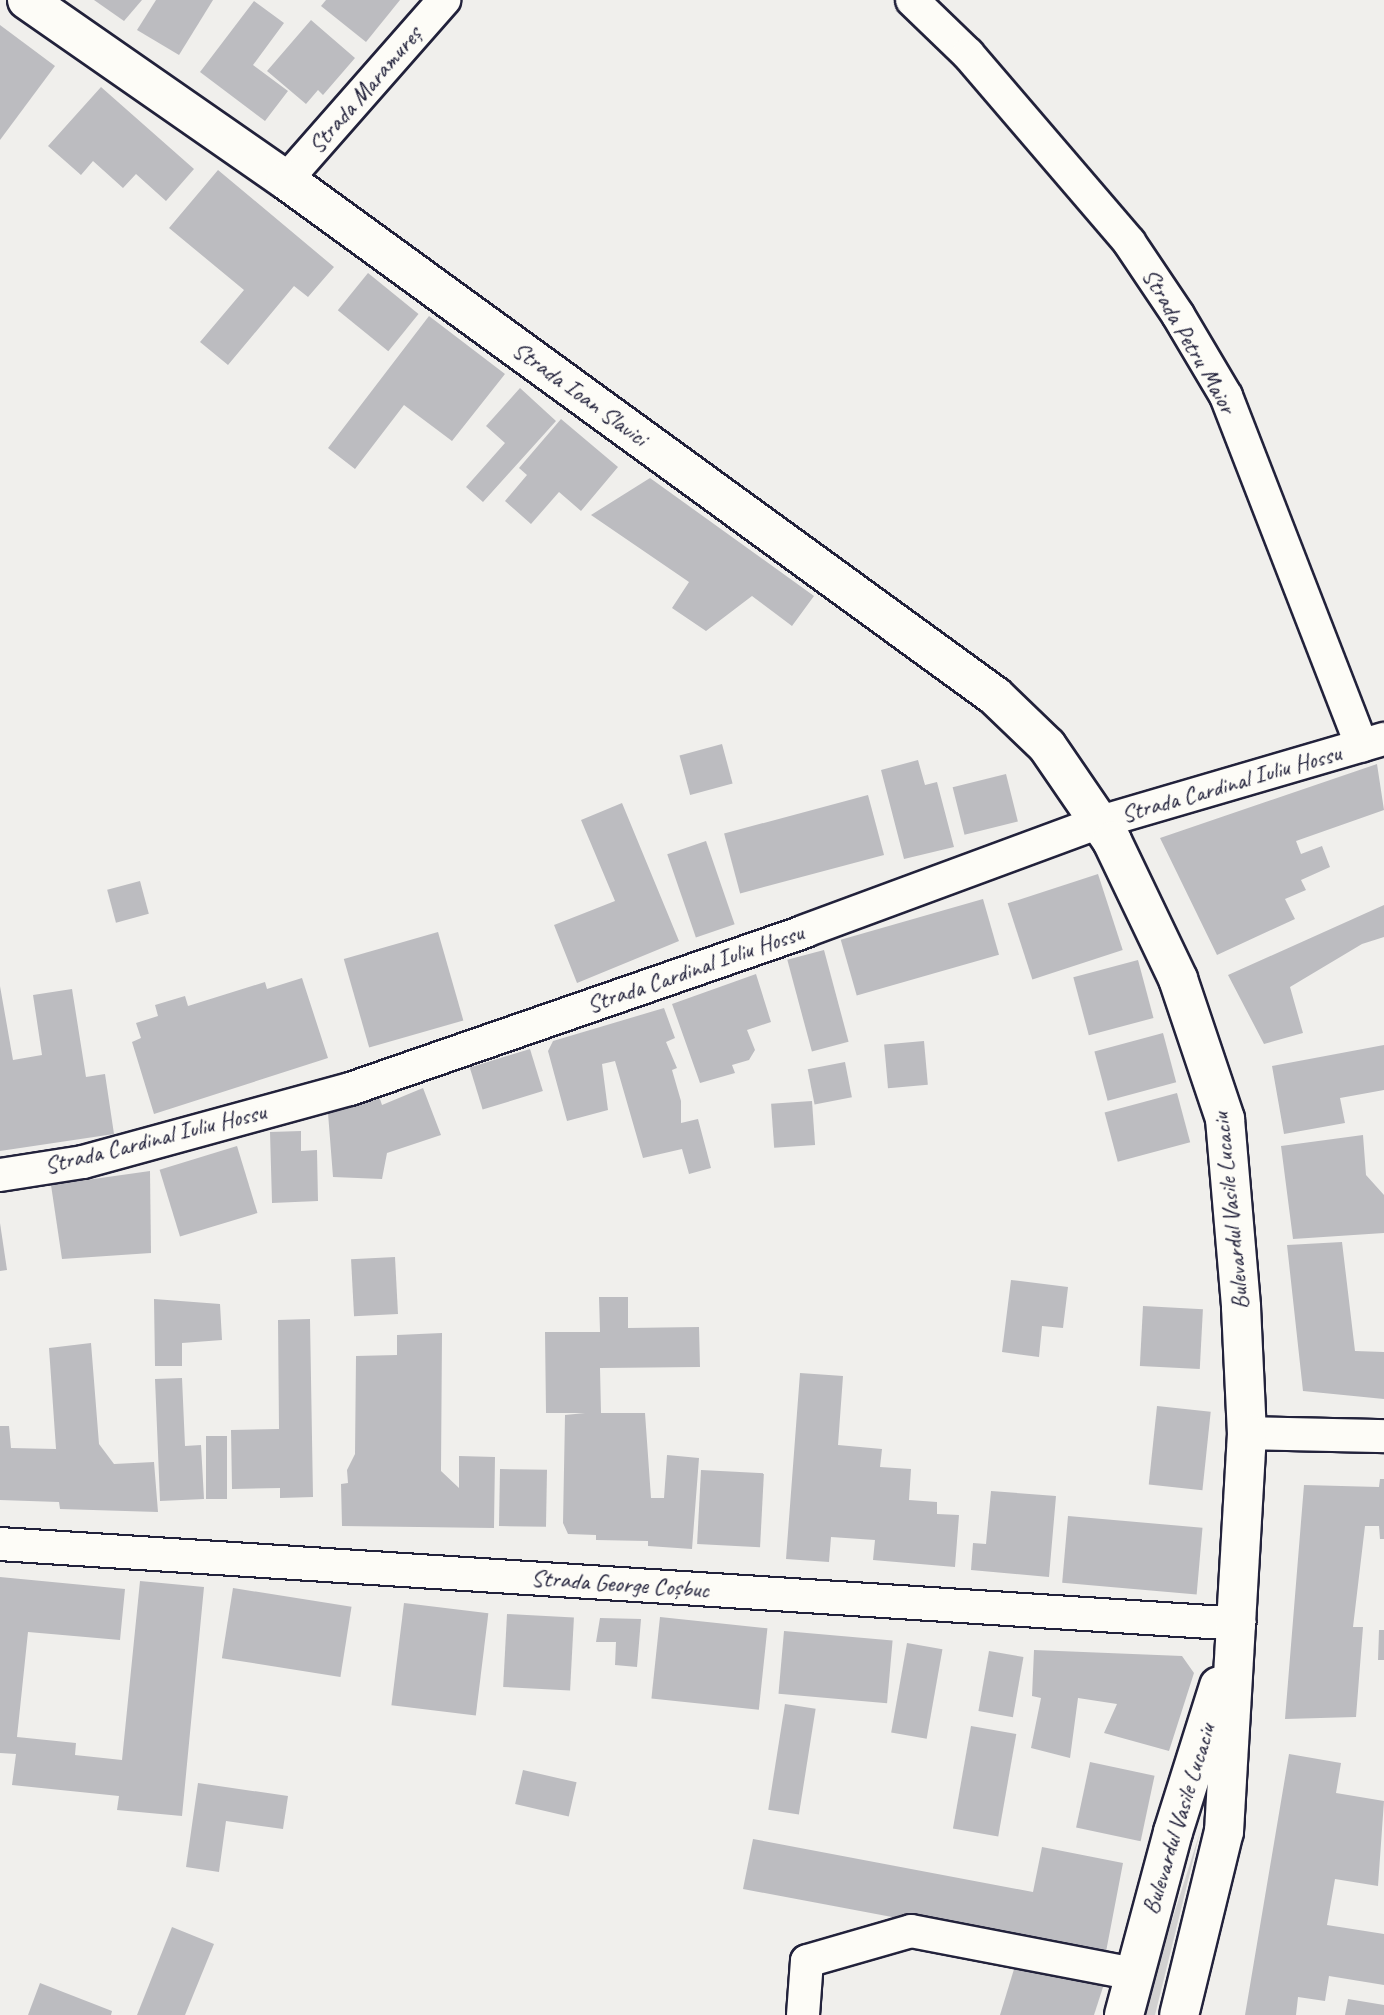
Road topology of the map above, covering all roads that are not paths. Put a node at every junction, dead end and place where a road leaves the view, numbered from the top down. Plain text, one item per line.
1 (27, 0) edge
2 (444, 0) edge
3 (912, 0) edge
4 (286, 180) junction
5 (1373, 742) edge
6 (1100, 822) junction
7 (0, 1175) edge
8 (1247, 1433) junction
9 (1384, 1436) edge
10 (0, 1544) edge
11 (1239, 1624) junction
12 (1135, 1974) junction
13 (803, 2015) edge
14 (1124, 2015) edge
15 (1180, 2015) edge

1 - 4 main road, Strada Ioan Slavici
2 - 4 street, Strada Maramureș
3 - 5 street, Strada Petru Maior
4 - 6 main road, Strada Ioan Slavici
5 - 6 street, Strada Cardinal Iuliu Hossu
6 - 7 street, Strada Cardinal Iuliu Hossu
6 - 8 main road, Bulevardul Vasile Lucaciu
8 - 9 street
8 - 11 main road, Bulevardul Vasile Lucaciu
10 - 11 street, Strada George Coșbuc
11 - 12 main road, Bulevardul Vasile Lucaciu
11 - 15 main road, Bulevardul Vasile Lucaciu
12 - 13 street
12 - 14 main road, Bulevardul Vasile Lucaciu

